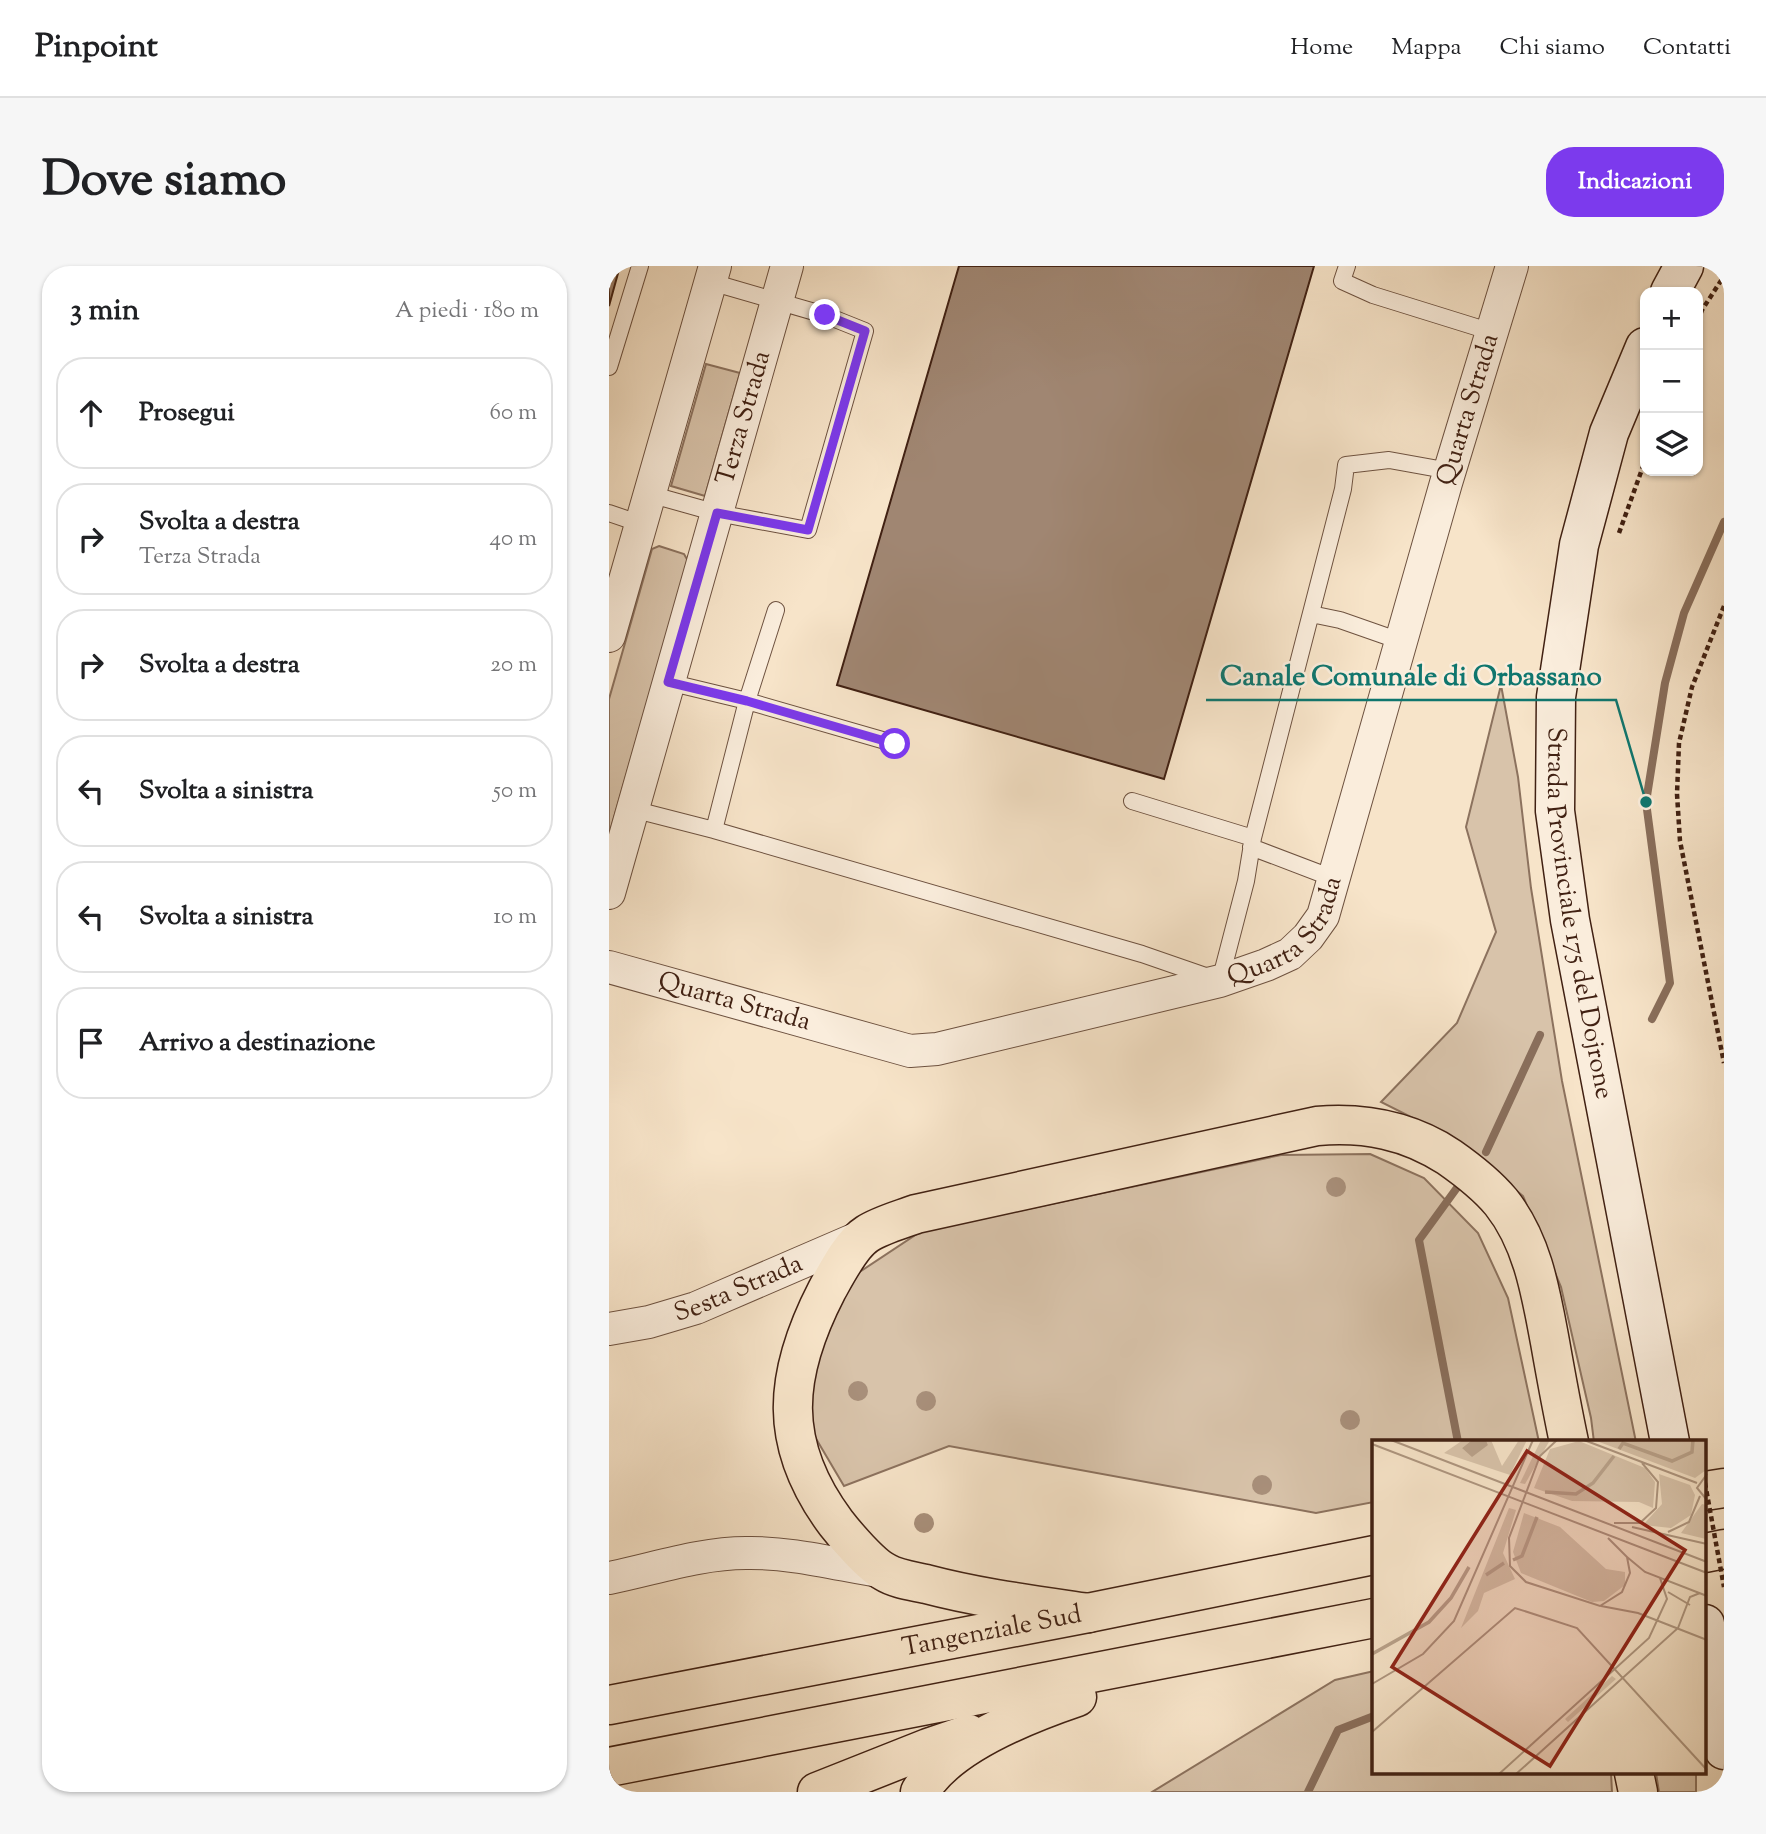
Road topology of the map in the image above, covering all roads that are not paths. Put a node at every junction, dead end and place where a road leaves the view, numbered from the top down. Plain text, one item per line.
1 (640, 266) edge
2 (787, 266) edge
3 (1347, 266) edge
4 (1512, 266) edge
5 (1684, 266) edge
6 (713, 274) edge
7 (1672, 287) edge
8 (777, 303) junction
9 (1492, 332) junction
10 (1644, 350) edge
11 (609, 367) edge
12 (1450, 471) junction
13 (645, 509) junction
14 (609, 513) edge
15 (717, 513) junction
16 (776, 610) dead end
17 (1311, 614) junction
18 (609, 636) edge
19 (1400, 642) junction
20 (668, 682) junction
21 (747, 701) junction
22 (895, 744) dead end
23 (1132, 801) dead end
24 (632, 809) junction
25 (714, 830) junction
26 (1252, 843) junction
27 (1335, 879) junction
28 (609, 894) edge
29 (609, 967) edge
30 (1220, 981) junction
31 (865, 1235) junction
32 (609, 1329) edge
33 (1568, 1436) edge
34 (1670, 1440) edge
35 (1372, 1555) edge
36 (609, 1557) edge
37 (649, 1570) junction
38 (884, 1572) junction
39 (609, 1578) edge
40 (1088, 1613) junction
41 (1372, 1618) edge
42 (1707, 1636) edge
43 (1234, 1645) junction
44 (609, 1704) edge
45 (1027, 1714) junction
46 (1724, 1750) edge
47 (609, 1767) edge
48 (1634, 1774) edge
49 (818, 1792) edge
50 (920, 1792) edge
51 (1638, 1792) edge

1 - 11 lane
2 - 8 street, Terza Strada
3 - 9 lane
4 - 9 street, Quarta Strada
5 - 7 street
6 - 8 lane
6 - 13 street
8 - 15 street, Terza Strada
8 - 15 lane
9 - 12 street, Quarta Strada
10 - 34 street, Strada Provinciale 175 del Dojrone
12 - 17 lane
12 - 19 street, Quarta Strada
13 - 14 lane
13 - 15 lane
13 - 18 street
15 - 20 street, Terza Strada
16 - 21 lane
17 - 19 lane
17 - 26 lane
19 - 27 street, Quarta Strada
20 - 21 lane
20 - 24 street, Terza Strada
21 - 22 lane
21 - 25 lane
23 - 26 lane
24 - 25 lane
24 - 28 street, Terza Strada
25 - 30 lane
26 - 27 lane
26 - 30 lane
27 - 30 street, Quarta Strada
29 - 30 street, Quarta Strada
31 - 32 street, Sesta Strada
31 - 33 highway
31 - 38 highway
35 - 40 highway, Tangenziale Sud
36 - 37 street
37 - 38 street
37 - 39 street
38 - 40 highway
40 - 44 highway, Tangenziale Sud
41 - 43 highway
42 - 46 street
43 - 45 highway
43 - 47 highway
45 - 49 highway
45 - 50 highway
48 - 51 highway

